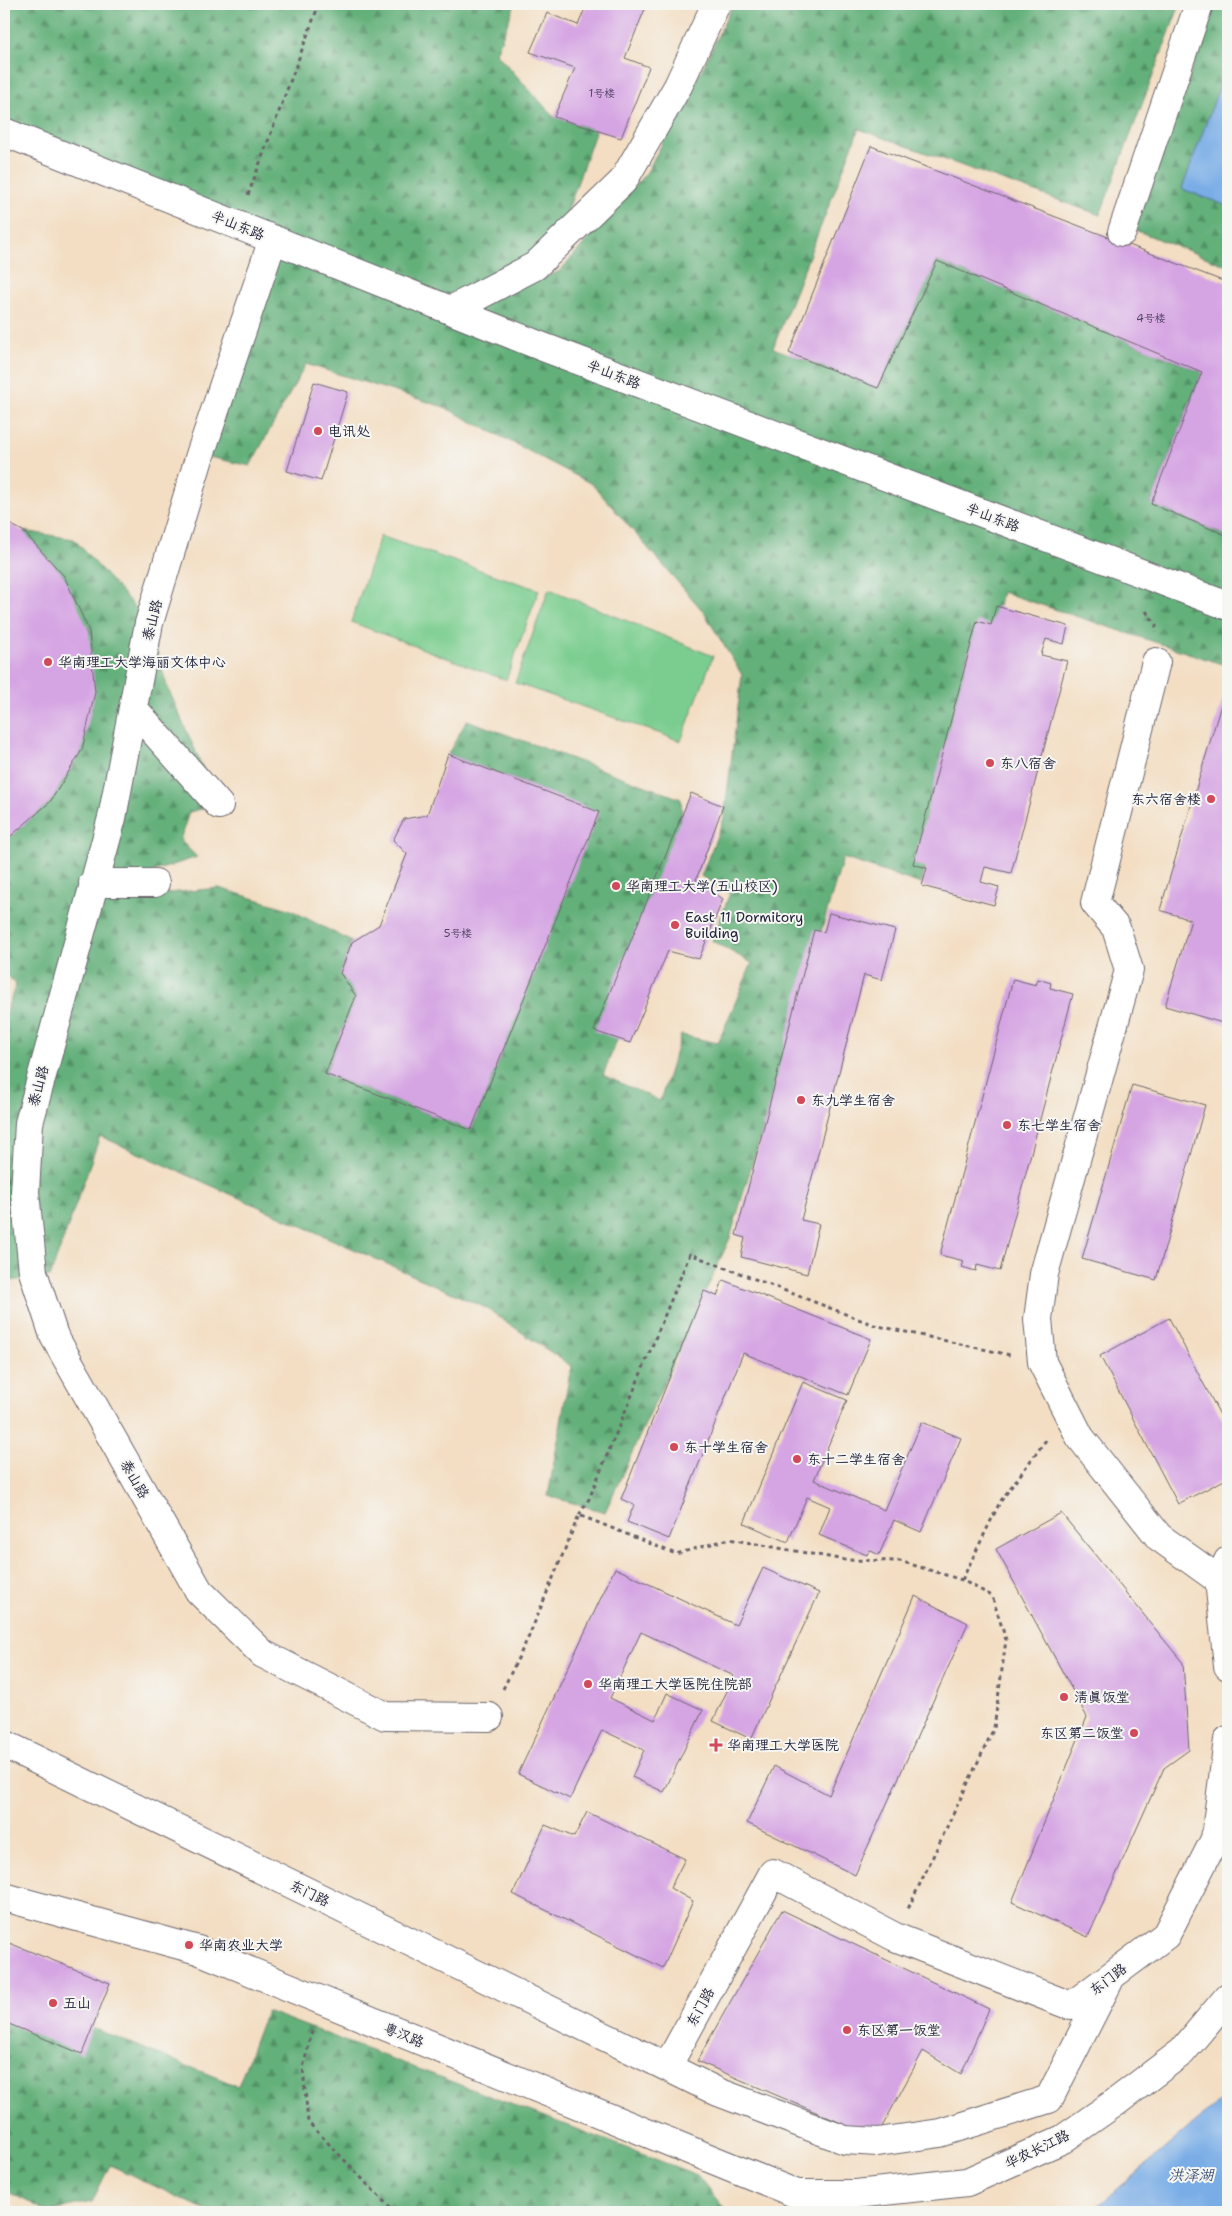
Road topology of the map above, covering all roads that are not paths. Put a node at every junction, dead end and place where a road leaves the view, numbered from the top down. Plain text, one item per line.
1 (716, 4) edge
2 (1199, 4) edge
3 (4, 132) edge
4 (1122, 232) dead end
5 (273, 239) junction
6 (451, 310) junction
7 (1228, 606) edge
8 (1156, 662) road end
9 (133, 708) junction
10 (219, 805) dead end
11 (93, 883) junction
12 (156, 883) dead end
13 (1224, 1571) edge
14 (1228, 1666) edge
15 (490, 1717) road end
16 (1228, 1740) edge
17 (4, 1744) edge
18 (4, 1897) edge
19 (1112, 1976) junction
20 (1228, 1997) edge
21 (667, 2067) junction
22 (797, 2203) edge

1 - 6 street
2 - 4 street
3 - 5 street, 半山东路
5 - 6 street, 半山东路
5 - 9 street, 泰山路
6 - 7 street, 半山东路
8 - 13 street
9 - 10 street
9 - 11 street, 泰山路
11 - 12 street
11 - 15 street, 泰山路
13 - 14 street
16 - 19 street, 东门路
17 - 21 street, 东门路
18 - 22 street, 粤汉路
19 - 21 street
19 - 21 street, 东门路
20 - 22 street, 华农长江路

